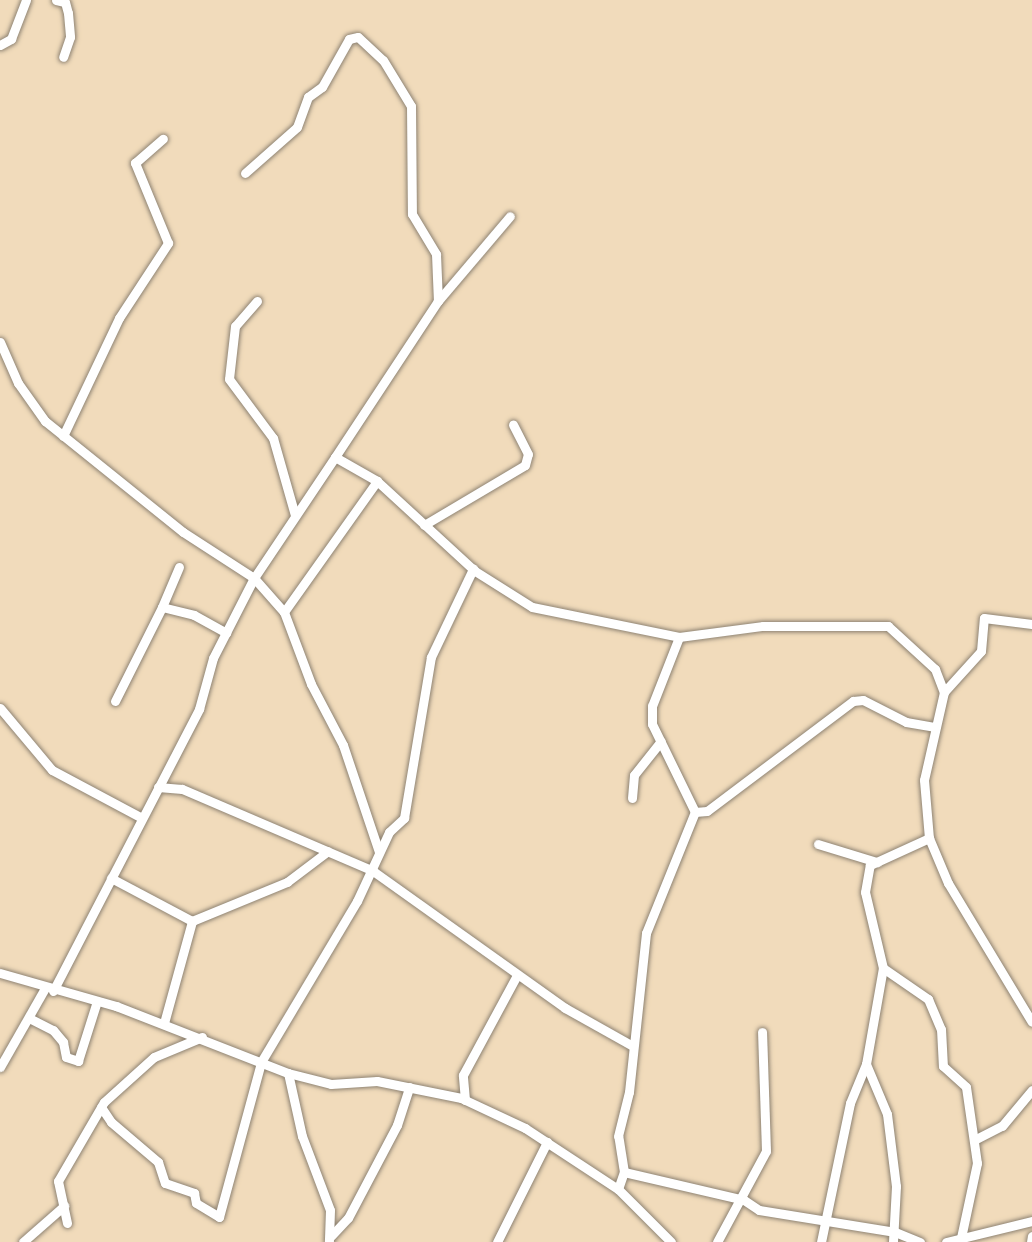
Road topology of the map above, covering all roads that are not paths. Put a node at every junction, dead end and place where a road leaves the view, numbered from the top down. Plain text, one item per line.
1 (26, 0) edge
2 (56, 0) edge
3 (0, 45) edge
4 (63, 57) dead end
5 (163, 139) dead end
6 (245, 173) dead end
7 (510, 216) dead end
8 (256, 301) dead end
9 (438, 301) junction
10 (0, 342) edge
11 (513, 424) dead end
12 (63, 436) junction
13 (335, 457) junction
14 (377, 481) junction
15 (295, 516) junction
16 (424, 525) junction
17 (178, 567) dead end
18 (473, 569) junction
19 (254, 578) junction
20 (162, 607) junction
21 (284, 612) junction
22 (1032, 624) edge
23 (226, 633) junction
24 (680, 637) junction
25 (944, 692) junction
26 (115, 701) dead end
27 (0, 708) edge
28 (933, 727) junction
29 (661, 741) junction
30 (158, 787) junction
31 (632, 798) dead end
32 (695, 812) junction
33 (142, 818) junction
34 (929, 838) junction
35 (818, 844) dead end
36 (328, 851) junction
37 (379, 855) junction
38 (876, 862) junction
39 (373, 871) junction
40 (111, 878) junction
41 (192, 921) junction
42 (882, 968) junction
43 (0, 973) edge
44 (517, 975) junction
45 (14, 977) junction
46 (0, 981) edge
47 (49, 990) junction
48 (97, 1001) junction
49 (29, 1018) junction
50 (1032, 1022) edge
51 (164, 1023) junction
52 (762, 1032) dead end
53 (202, 1037) junction
54 (631, 1045) junction
55 (261, 1062) junction
56 (866, 1064) junction
57 (0, 1067) edge
58 (288, 1073) junction
59 (409, 1087) junction
60 (1032, 1090) edge
61 (465, 1100) junction
62 (101, 1107) junction
63 (976, 1139) junction
64 (547, 1142) junction
65 (624, 1172) junction
66 (618, 1189) junction
67 (744, 1200) junction
68 (64, 1206) junction
69 (825, 1220) junction
70 (1032, 1221) edge
71 (67, 1222) dead end
72 (1032, 1236) edge
73 (894, 1237) edge
74 (330, 1239) edge
75 (960, 1241) edge
76 (23, 1242) edge
77 (497, 1242) edge
78 (671, 1242) edge
79 (717, 1242) edge
80 (821, 1242) edge
81 (920, 1242) edge
82 (945, 1242) edge
83 (1031, 1242) edge

1 - 3 street
2 - 4 street
5 - 12 street
6 - 9 street
7 - 9 street
8 - 15 street
9 - 13 street
10 - 12 street
11 - 16 street
12 - 19 street
13 - 14 street
13 - 15 street
14 - 16 street
14 - 21 street
15 - 19 street
16 - 18 street
17 - 20 street
18 - 24 street
18 - 37 street
19 - 21 street
19 - 23 street
20 - 23 street
20 - 26 street
21 - 37 street
22 - 25 street
23 - 30 street
24 - 25 street
24 - 29 street
25 - 28 street
27 - 33 street
28 - 32 street
28 - 34 street
29 - 31 street
29 - 32 street
30 - 33 street
30 - 36 street
32 - 54 street
33 - 40 street
34 - 38 street
34 - 50 street
35 - 38 street
36 - 39 street
36 - 41 street
37 - 39 street
38 - 42 street
39 - 44 street
39 - 55 street
40 - 41 street
40 - 47 street
41 - 51 street
42 - 56 street
42 - 63 street
43 - 45 street
44 - 54 street
44 - 61 street
45 - 46 street
45 - 47 street
47 - 48 street
47 - 49 street
48 - 49 street
48 - 51 street
49 - 57 street
51 - 53 street
52 - 67 street
53 - 55 street
53 - 62 street
54 - 65 street
55 - 58 street
55 - 62 street
56 - 69 street
56 - 73 street
58 - 59 street
58 - 74 street
59 - 61 street
59 - 74 street
60 - 63 street
61 - 64 street
62 - 68 street
63 - 75 street
64 - 66 street
64 - 77 street
65 - 66 street
65 - 67 street
66 - 78 street
67 - 69 street
67 - 79 street
68 - 71 street
68 - 76 street
69 - 73 street
69 - 80 street
70 - 75 street
72 - 83 street
73 - 81 street
75 - 82 street

